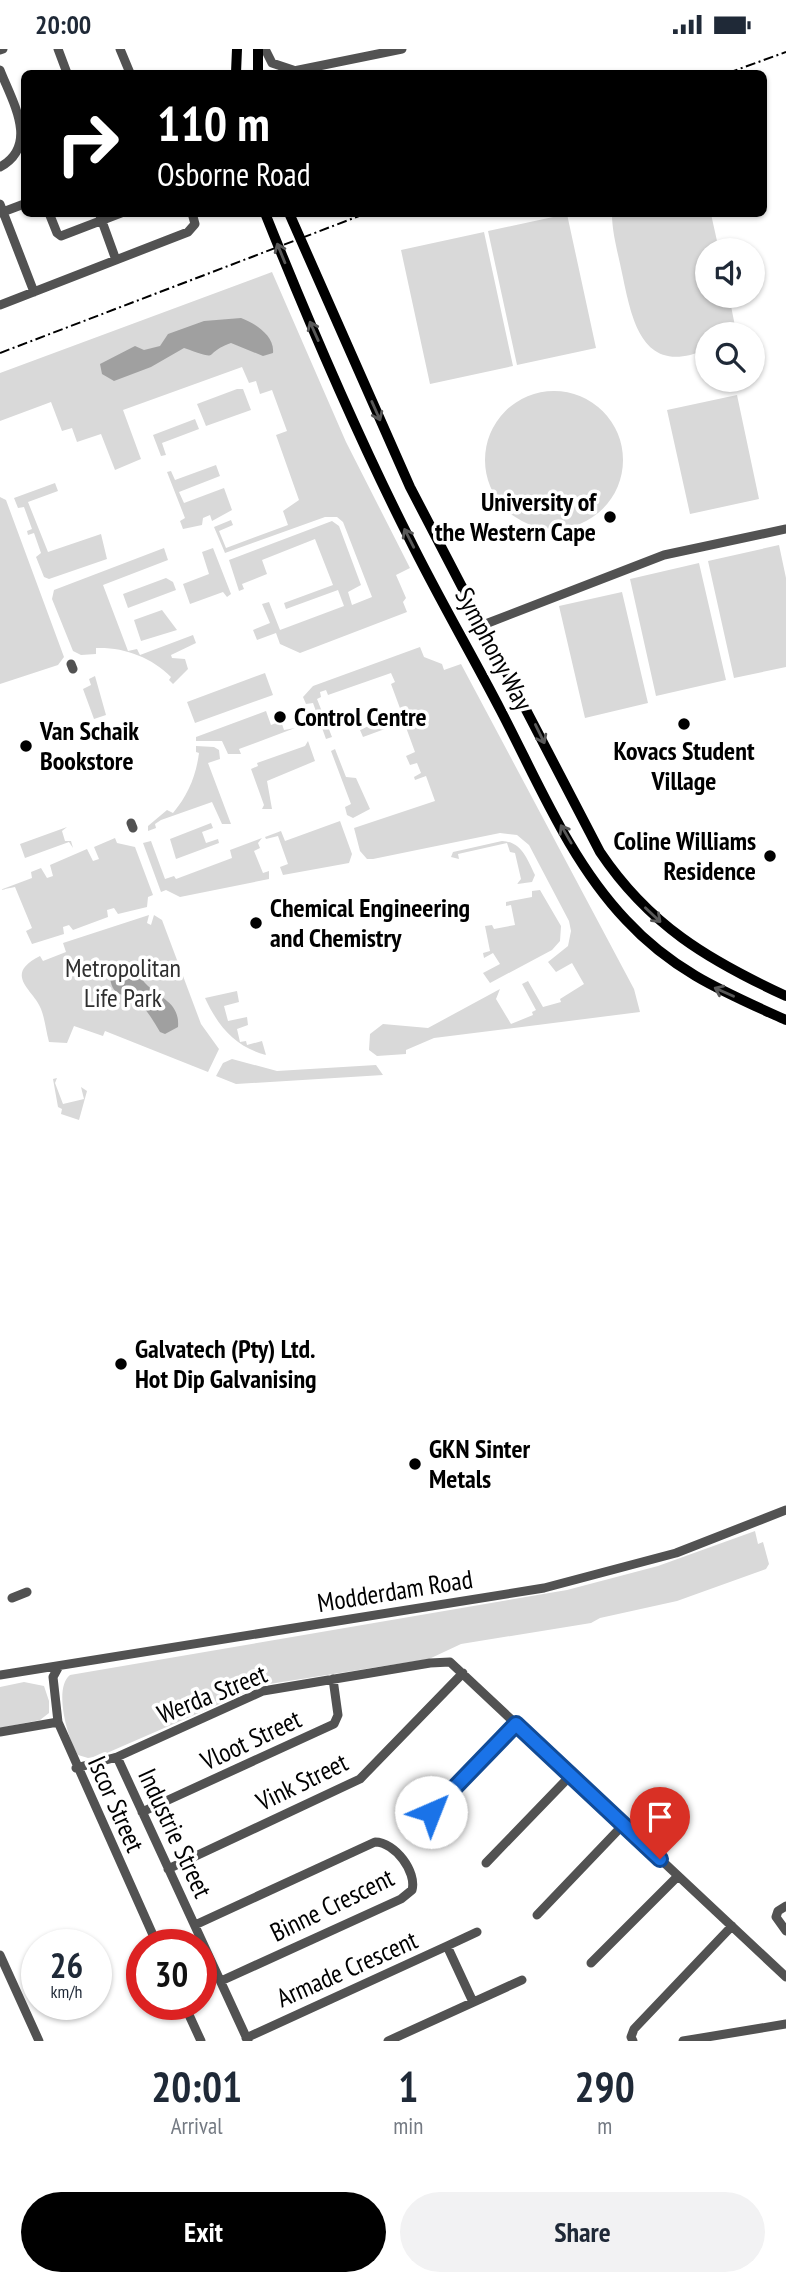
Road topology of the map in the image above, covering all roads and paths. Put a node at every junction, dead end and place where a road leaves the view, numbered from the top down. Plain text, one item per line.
1 (58, 49) edge
2 (120, 49) edge
3 (237, 49) edge
4 (258, 49) edge
5 (265, 49) edge
6 (402, 49) edge
7 (0, 70) edge
8 (66, 70) edge
9 (129, 70) edge
10 (236, 70) edge
11 (258, 70) edge
12 (285, 70) edge
13 (299, 70) edge
14 (3, 86) edge
15 (21, 131) edge
16 (21, 137) edge
17 (0, 167) edge
18 (21, 205) edge
19 (1, 210) edge
20 (51, 217) edge
21 (100, 217) edge
22 (193, 217) edge
23 (267, 217) edge
24 (291, 217) edge
25 (116, 260) junction
26 (34, 292) junction
27 (0, 305) edge
28 (786, 529) edge
29 (488, 623) dead end
30 (786, 996) edge
31 (786, 1020) edge
32 (786, 1510) edge
33 (27, 1592) dead end
34 (12, 1598) dead end
35 (59, 1666) junction
36 (43, 1669) junction
37 (463, 1674) junction
38 (0, 1675) edge
39 (53, 1677) junction
40 (333, 1679) junction
41 (58, 1722) junction
42 (516, 1724) junction
43 (0, 1732) edge
44 (117, 1757) junction
45 (76, 1768) junction
46 (570, 1776) junction
47 (142, 1812) junction
48 (431, 1812) dead end
49 (624, 1825) junction
50 (486, 1863) dead end
51 (169, 1869) junction
52 (678, 1876) junction
53 (786, 1906) edge
54 (537, 1915) dead end
55 (195, 1925) junction
56 (732, 1926) junction
57 (149, 1929) edge
58 (786, 1931) edge
59 (477, 1932) dead end
60 (447, 1946) junction
61 (0, 1955) edge
62 (591, 1963) dead end
63 (786, 1977) edge
64 (522, 1980) dead end
65 (220, 1981) junction
66 (473, 2001) junction
67 (191, 2020) edge
68 (786, 2024) edge
69 (247, 2039) edge
70 (39, 2041) edge
71 (201, 2041) edge
72 (387, 2041) edge
73 (633, 2041) edge
74 (682, 2041) edge

1 - 8 street
2 - 9 street
3 - 10 main road
4 - 11 main road
5 - 12 street
6 - 13 street
7 - 14 street
14 - 15 street
16 - 17 street
18 - 19 street
19 - 26 street
20 - 21 street
21 - 25 street
22 - 25 street
31 -> 23 main road, Symphony Way
24 -> 30 main road, Symphony Way
25 - 26 street
26 - 27 street
28 - 29 street
32 - 35 street, Modderdam Road
33 - 34 street
35 - 36 street, Modderdam Road
35 - 39 street
36 - 38 street, Modderdam Road
36 - 39 street
37 - 40 street, Werda Street
37 - 42 street
37 - 51 street, Vink Street
39 - 41 street, Iscor Street
40 - 44 street, Werda Street
40 - 47 street, Vloot Street
41 - 43 street
41 - 45 street, Iscor Street
42 - 46 street
42 - 48 street
44 - 45 street, Werda Street
44 - 47 street, Industrie Street
45 - 57 street, Iscor Street
46 - 49 street
46 - 50 street
47 - 51 street, Industrie Street
49 - 52 street
49 - 54 street
51 - 55 street, Industrie Street
52 - 56 street
52 - 62 street
53 - 58 street
55 - 65 street, Industrie Street
55 - 65 street, Binne Crescent
56 - 63 street
56 - 73 street
59 - 60 street
60 - 66 street, Armade Crescent
60 - 69 street, Armade Crescent
61 - 70 street
64 - 66 street
65 - 69 street, Industrie Street
66 - 72 street
67 - 71 street
68 - 74 street

